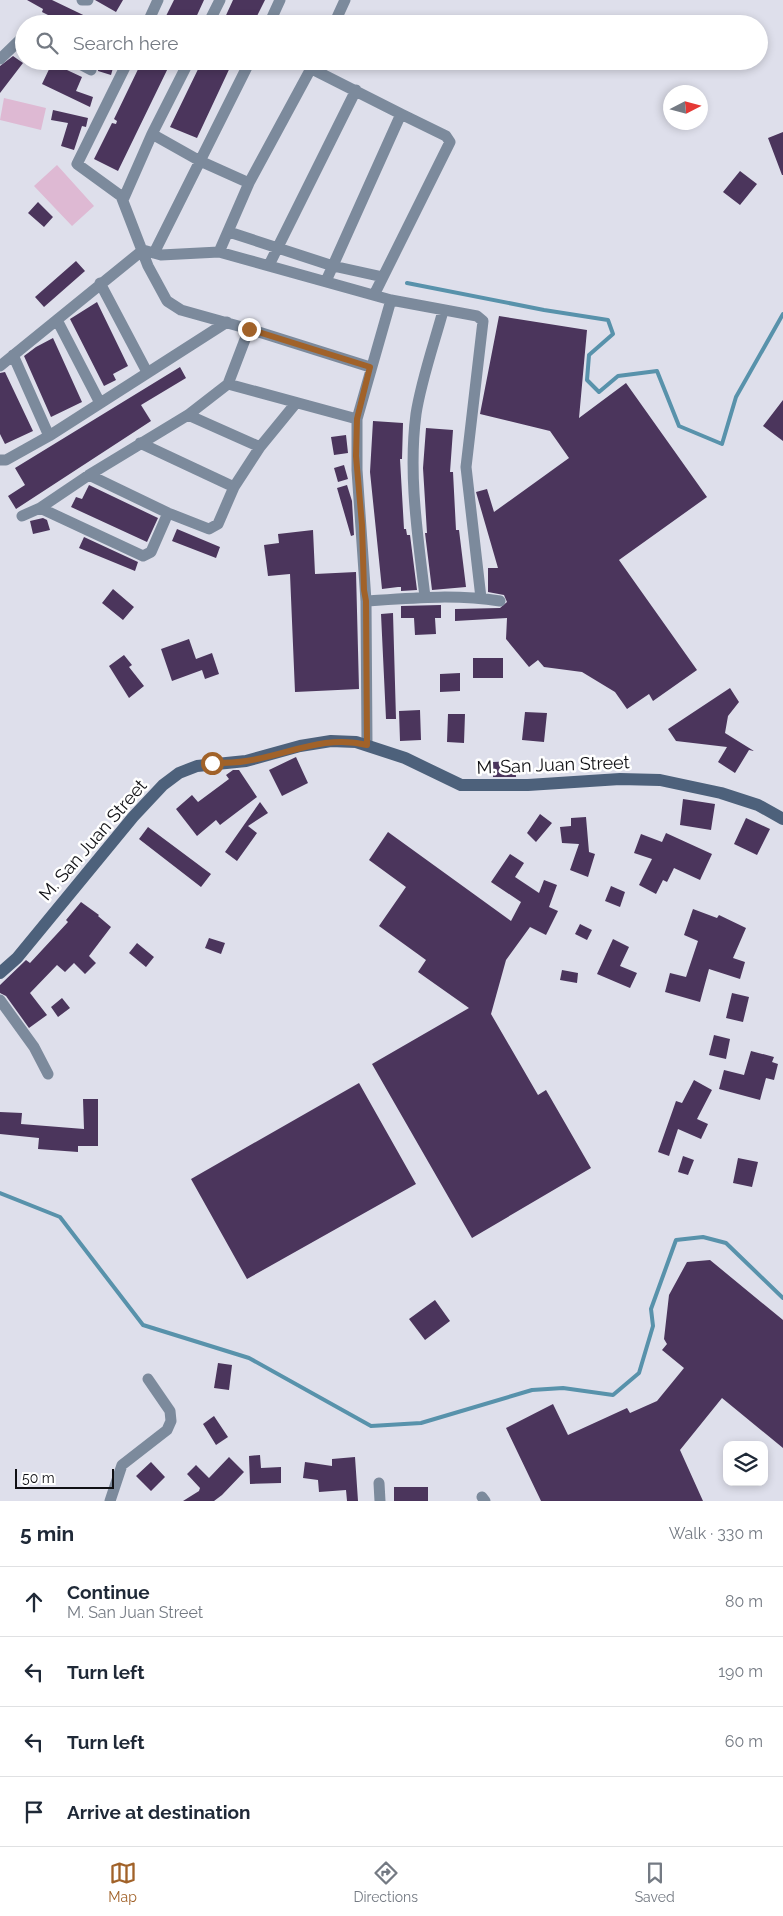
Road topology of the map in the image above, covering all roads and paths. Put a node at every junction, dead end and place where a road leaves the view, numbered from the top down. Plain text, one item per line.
1 (82, 0) edge
2 (88, 0) edge
3 (158, 0) edge
4 (220, 0) edge
5 (280, 0) edge
6 (345, 0) edge
7 (151, 15) edge
8 (212, 15) edge
9 (273, 15) edge
10 (338, 15) edge
11 (15, 45) edge
12 (0, 59) edge
13 (124, 70) edge
14 (184, 70) edge
15 (245, 70) edge
16 (310, 70) edge
17 (322, 70) edge
18 (356, 90) junction
19 (401, 114) junction
20 (152, 134) junction
21 (200, 160) junction
22 (249, 183) junction
23 (123, 200) junction
24 (229, 232) junction
25 (275, 249) junction
26 (142, 250) junction
27 (219, 252) junction
28 (154, 253) junction
29 (269, 265) junction
30 (333, 266) junction
31 (383, 277) junction
32 (326, 281) junction
33 (100, 283) junction
34 (374, 295) junction
35 (391, 300) junction
36 (443, 311) junction
37 (57, 320) junction
38 (227, 322) junction
39 (249, 329) junction
40 (13, 355) junction
41 (0, 366) edge
42 (370, 367) junction
43 (147, 372) junction
44 (228, 384) junction
45 (296, 402) junction
46 (100, 403) junction
47 (188, 415) junction
48 (357, 419) junction
49 (49, 436) junction
50 (140, 443) junction
51 (260, 447) junction
52 (0, 460) edge
53 (89, 474) junction
54 (234, 487) junction
55 (40, 508) junction
56 (168, 513) junction
57 (22, 516) dead end
58 (425, 597) junction
59 (481, 598) junction
60 (366, 601) junction
61 (500, 601) dead end
62 (367, 745) junction
63 (783, 819) edge
64 (0, 974) edge
65 (0, 1000) edge
66 (48, 1074) dead end
67 (148, 1379) dead end
68 (379, 1482) dead end
69 (110, 1501) edge
70 (380, 1501) edge

1 - 2 street
3 - 7 street
4 - 8 street
5 - 9 street
6 - 10 street
11 - 12 street
13 - 23 street
14 - 20 street
15 - 21 street
16 - 22 street
17 - 18 street
18 - 19 street
18 - 25 street
19 - 30 street
19 - 31 street
20 - 21 street
20 - 23 street
21 - 22 street
21 - 28 street
22 - 24 street
23 - 26 street
24 - 25 street
24 - 27 street
25 - 29 street
25 - 30 street
26 - 28 street
26 - 33 street
26 - 38 street
27 - 28 street
27 - 29 street
29 - 32 street
30 - 31 street
30 - 32 street
31 - 34 street
32 - 34 street
33 - 37 street
33 - 43 street
34 - 35 street
35 - 36 street
35 - 42 street
36 - 58 street
36 - 59 street
37 - 40 street
37 - 46 street
38 - 39 street
38 - 43 street
39 - 42 street
39 - 44 street
40 - 41 street
40 - 49 street
42 - 48 street
43 - 46 street
44 - 45 street
44 - 47 street
45 - 48 street
45 - 51 street
46 - 49 street
47 - 50 street
47 - 51 street
48 - 60 street
49 - 52 street
50 - 53 street
50 - 54 street
51 - 54 street
53 - 55 street
53 - 56 street
54 - 56 street
55 - 56 street
55 - 57 street
58 - 59 street
58 - 60 street
59 - 61 street
60 - 62 street
62 - 63 street, M. San Juan Street
62 - 64 street, M. San Juan Street
65 - 66 street
67 - 69 street
68 - 70 street

